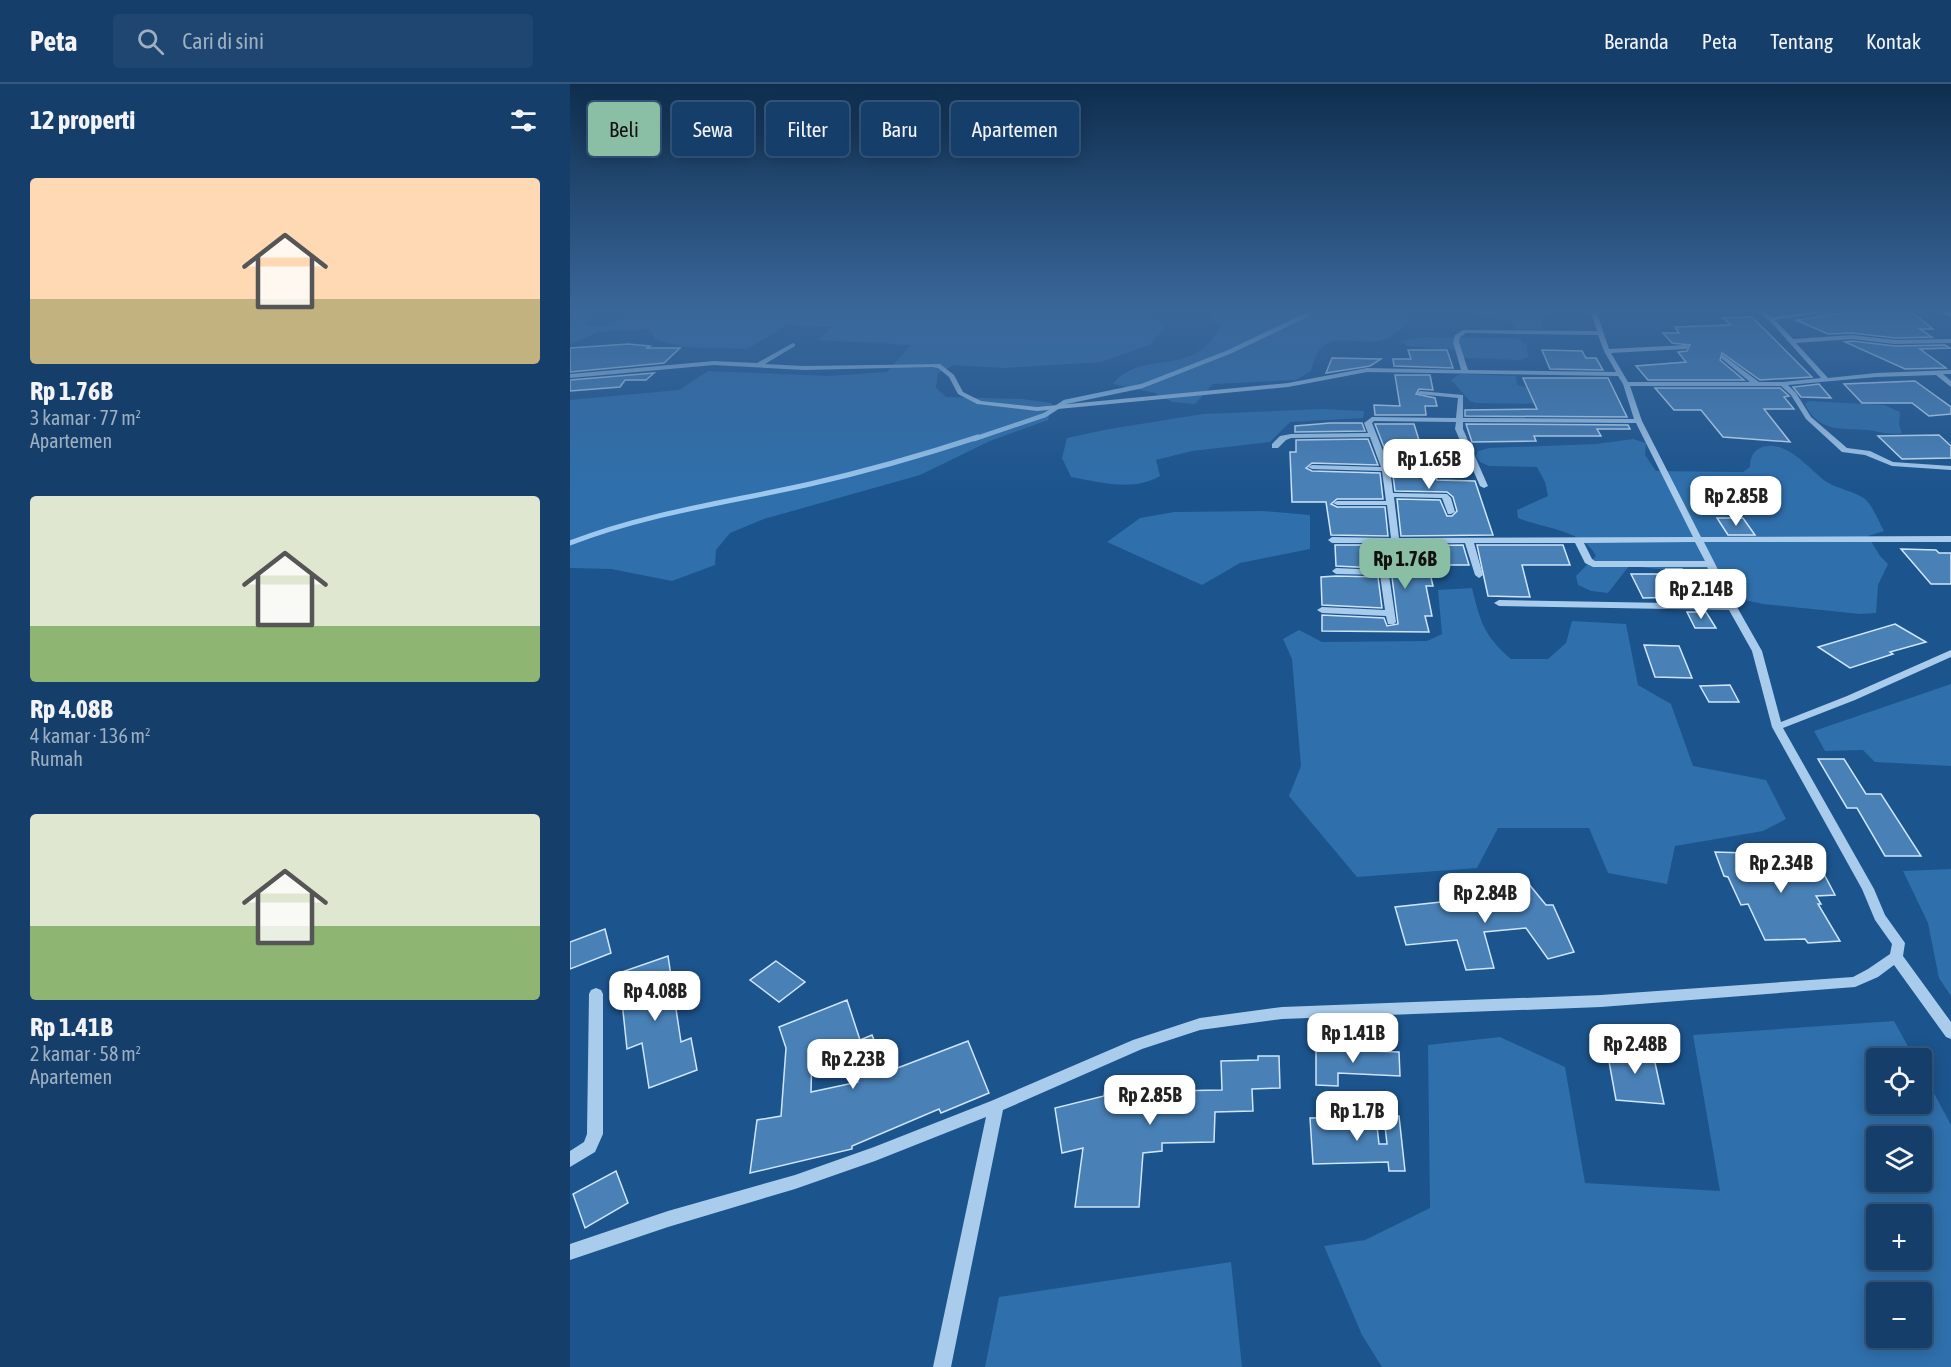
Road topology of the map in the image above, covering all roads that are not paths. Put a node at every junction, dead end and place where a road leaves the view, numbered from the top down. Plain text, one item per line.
1 (635, 370) edge
2 (945, 370) edge
3 (1617, 370) edge
4 (1739, 370) edge
5 (1818, 370) edge
6 (1465, 371) joint
7 (1951, 372) edge
8 (1938, 373) junction
9 (1619, 374) junction
10 (570, 376) edge
11 (1827, 381) junction
12 (1626, 384) junction
13 (1757, 384) junction
14 (1783, 384) junction
15 (1951, 385) edge
16 (1420, 393) dead end
17 (1457, 419) junction
18 (1638, 421) junction
19 (1372, 435) junction
20 (1275, 446) dead end
21 (1312, 467) dead end
22 (1951, 468) edge
23 (1386, 469) junction
24 (1484, 486) dead end
25 (1390, 499) junction
26 (1337, 503) dead end
27 (1451, 512) dead end
28 (1951, 539) edge
29 (1332, 540) dead end
30 (1698, 540) junction
31 (1380, 541) junction
32 (1395, 541) junction
33 (1469, 542) junction
34 (1579, 542) junction
35 (1710, 564) junction
36 (1336, 571) dead end
37 (1386, 573) junction
38 (1479, 575) dead end
39 (1499, 603) dead end
40 (1732, 607) junction
41 (1322, 610) dead end
42 (1951, 653) edge
43 (1777, 727) junction
44 (1896, 957) junction
45 (596, 994) dead end
46 (1951, 1033) edge
47 (996, 1106) junction
48 (570, 1160) edge
49 (570, 1252) edge
50 (942, 1367) edge

1 - 10 street
2 - 6 street
3 - 9 street
4 - 13 street
5 - 11 street
6 - 9 street
7 - 8 street
8 - 11 street
8 - 15 street
9 - 12 street
11 - 14 street
12 - 13 street
12 - 18 street
13 - 14 street
14 - 22 street
16 - 17 street
17 - 18 street
17 - 19 street
17 - 24 street
18 - 30 street
19 - 20 street
19 - 23 street
21 - 23 street
23 - 25 street
25 - 26 street
25 - 27 street
25 - 32 street
28 - 30 street
29 - 31 street
30 - 34 street
30 - 35 street
31 - 32 street
31 - 37 street
32 - 33 street
33 - 34 street
33 - 38 street
34 - 35 street
35 - 40 street
36 - 37 street
37 - 41 street
39 - 40 street
40 - 43 street
42 - 43 street
43 - 44 street
44 - 46 street
44 - 47 street
45 - 48 street
47 - 49 street
47 - 50 street

